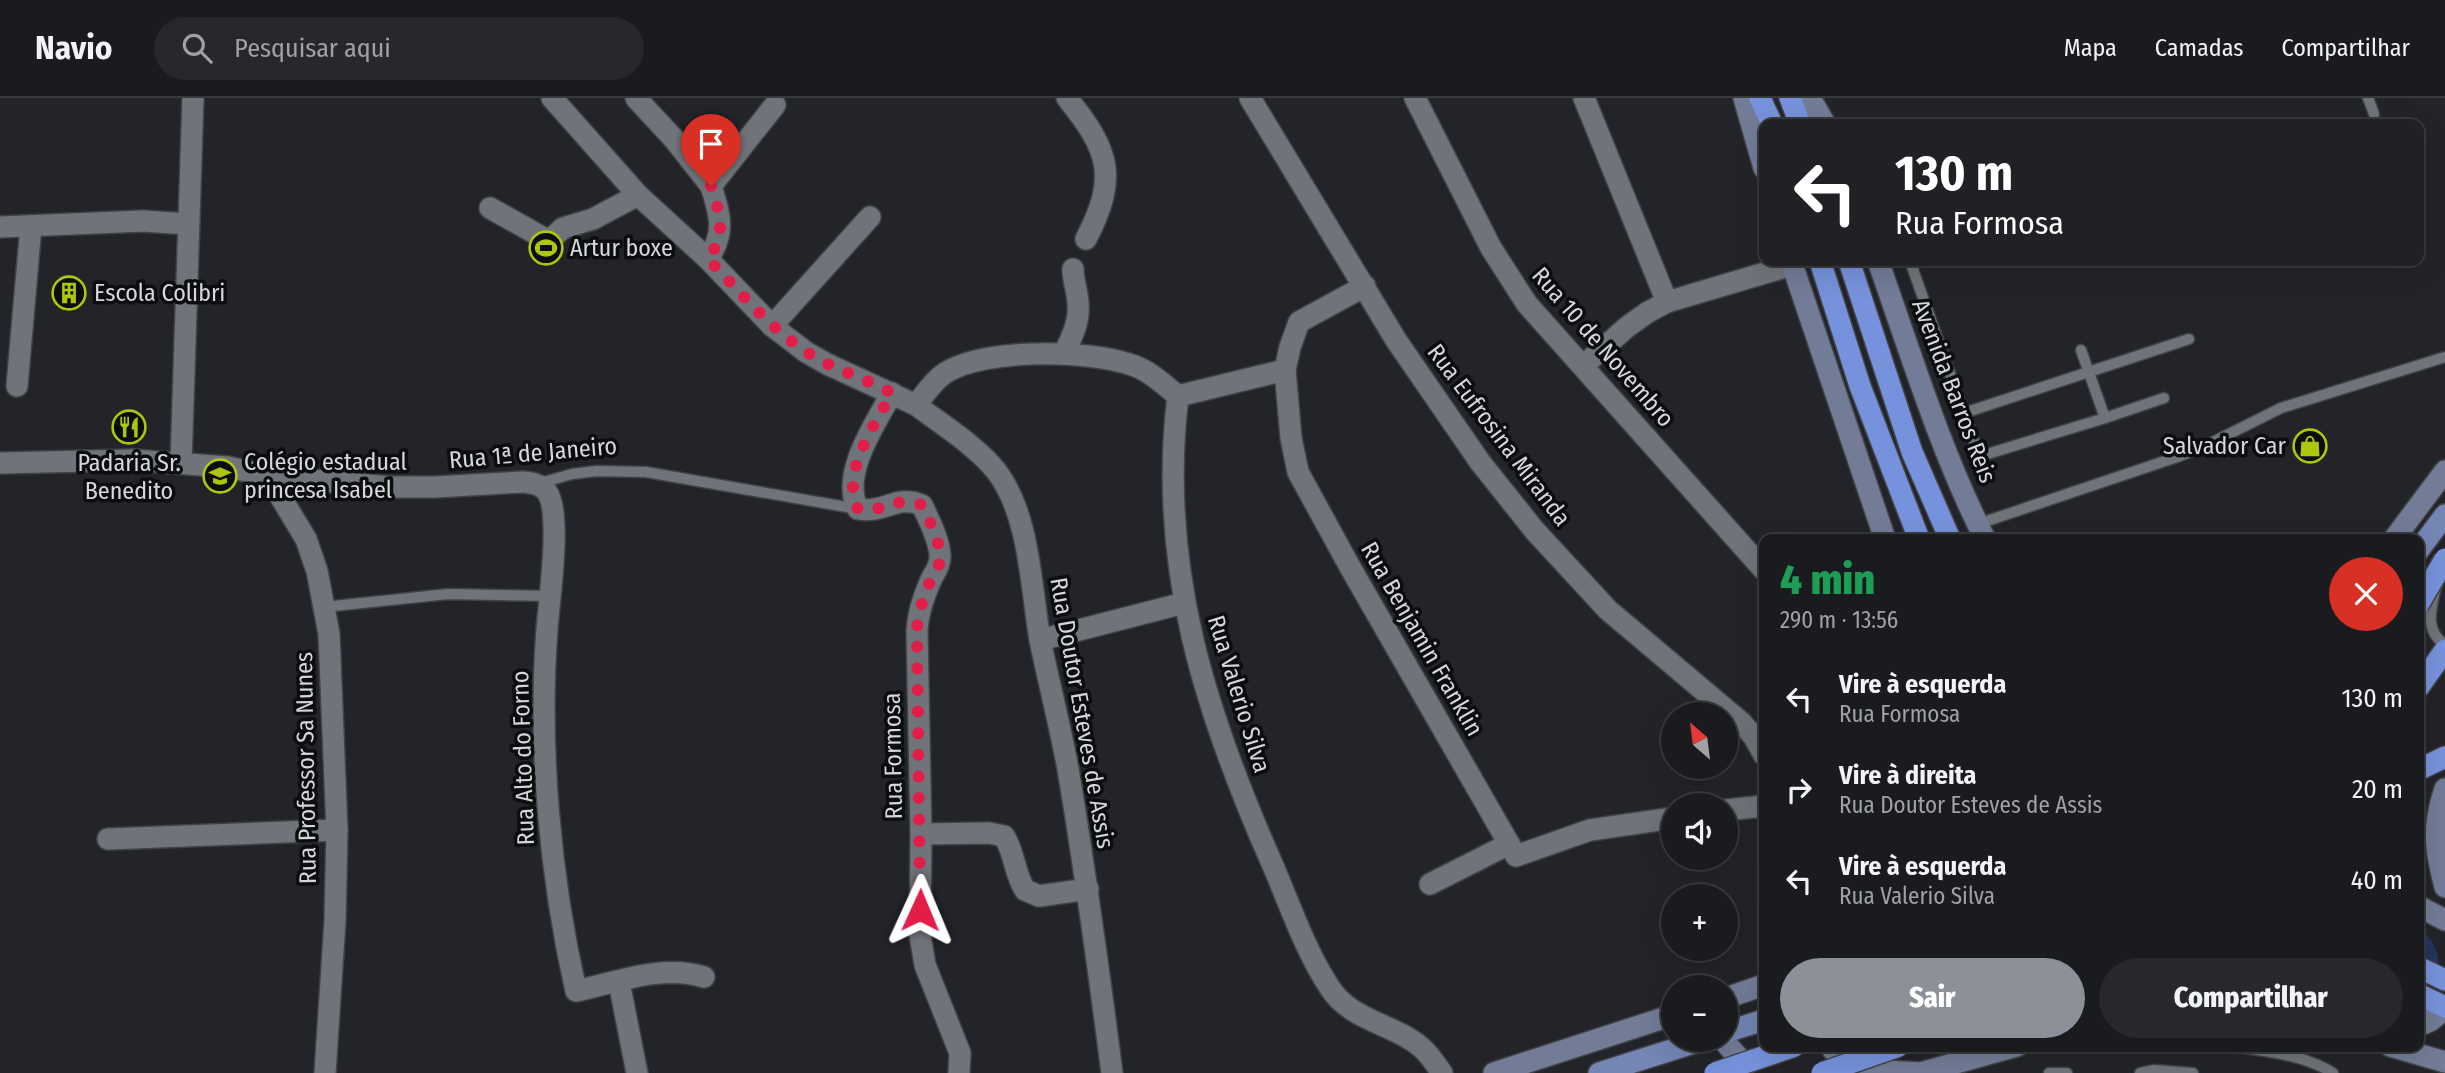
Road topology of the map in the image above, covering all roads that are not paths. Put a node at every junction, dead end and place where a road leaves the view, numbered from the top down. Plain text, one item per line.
1 (194, 98) edge
2 (552, 98) edge
3 (636, 98) edge
4 (1067, 98) edge
5 (1250, 98) edge
6 (1415, 98) edge
7 (1584, 98) edge
8 (1744, 98) edge
9 (1760, 98) edge
10 (1790, 98) edge
11 (1810, 98) edge
12 (2368, 98) edge
13 (775, 105) dead end
14 (2374, 114) dead end
15 (1770, 119) edge
16 (1798, 119) edge
17 (1822, 119) edge
18 (1759, 150) edge
19 (711, 186) junction
20 (638, 195) junction
21 (490, 208) dead end
22 (870, 217) dead end
23 (188, 224) junction
24 (30, 226) junction
25 (0, 227) edge
26 (1087, 239) dead end
27 (708, 259) junction
28 (1781, 266) edge
29 (1792, 266) edge
30 (1822, 266) edge
31 (1851, 266) edge
32 (1880, 266) edge
33 (1912, 266) edge
34 (1073, 269) dead end
35 (1365, 286) junction
36 (1667, 302) junction
37 (772, 326) junction
38 (2189, 339) dead end
39 (2081, 350) dead end
40 (1064, 354) junction
41 (2445, 357) edge
42 (1583, 366) junction
43 (1285, 370) junction
44 (2090, 373) junction
45 (17, 386) dead end
46 (892, 393) junction
47 (1178, 396) junction
48 (2164, 398) dead end
49 (916, 405) junction
50 (1964, 413) junction
51 (2105, 418) junction
52 (0, 463) edge
53 (181, 463) junction
54 (2445, 471) edge
55 (268, 476) junction
56 (537, 484) junction
57 (858, 509) junction
58 (2445, 515) edge
59 (1982, 531) edge
60 (1883, 534) edge
61 (1917, 534) edge
62 (1948, 534) edge
63 (2398, 534) edge
64 (2424, 543) edge
65 (2445, 550) edge
66 (2445, 559) edge
67 (1759, 564) edge
68 (2424, 595) edge
69 (550, 596) junction
70 (1184, 603) junction
71 (324, 607) junction
72 (1041, 640) junction
73 (2445, 648) edge
74 (2424, 679) edge
75 (1759, 746) edge
76 (2445, 757) edge
77 (2424, 767) edge
78 (2445, 789) edge
79 (1759, 807) edge
80 (1738, 809) edge
81 (1661, 820) edge
82 (337, 830) junction
83 (921, 834) junction
84 (108, 839) dead end
85 (1508, 844) junction
86 (1430, 884) dead end
87 (2445, 887) edge
88 (1088, 889) junction
89 (2424, 909) edge
90 (2445, 920) edge
91 (2424, 970) edge
92 (704, 977) dead end
93 (2445, 980) edge
94 (619, 982) junction
95 (1759, 987) edge
96 (1738, 994) edge
97 (2424, 997) edge
98 (2445, 1008) edge
99 (1661, 1019) edge
100 (1759, 1022) edge
101 (2424, 1024) edge
102 (1738, 1028) edge
103 (1665, 1052) edge
104 (1734, 1052) edge
105 (1777, 1052) edge
106 (1834, 1052) edge
107 (1882, 1052) edge
108 (1996, 1052) edge
109 (2272, 1052) edge
110 (2411, 1052) edge
111 (2445, 1062) edge
112 (325, 1073) edge
113 (637, 1073) edge
114 (959, 1073) edge
115 (1112, 1073) edge
116 (1442, 1073) edge
117 (1494, 1073) edge
118 (1599, 1073) edge
119 (1715, 1073) edge
120 (1742, 1073) edge
121 (1822, 1073) edge
122 (1921, 1073) edge
123 (2049, 1073) edge
124 (2067, 1073) edge
125 (2140, 1073) edge
126 (2193, 1073) edge
127 (2333, 1073) edge

1 - 23 street
2 - 20 street
3 - 19 street
4 - 26 street
5 - 35 street, Rua Eufrosina Miranda
6 - 42 street, Rua 10 de Novembro
7 - 36 street
8 - 18 main road
9 - 15 highway
10 - 16 highway
11 - 17 main road
12 - 14 lane
13 - 19 street
19 - 27 street
20 - 21 street
20 - 27 street
22 - 37 street
23 - 24 street
23 - 53 street
24 - 25 street
24 - 45 street
27 - 37 street
28 - 36 street
29 - 60 main road
30 - 61 highway
31 - 62 highway
32 - 59 main road, Avenida Barros Reis
33 - 50 lane
34 - 40 street
35 - 43 street, Rua Benjamin Franklin
35 - 75 street, Rua Eufrosina Miranda
36 - 42 street
37 - 46 street
38 - 44 lane
39 - 44 lane
40 - 47 street
40 - 49 street
41 - 59 lane
42 - 67 street, Rua 10 de Novembro
43 - 47 street
43 - 85 street, Rua Benjamin Franklin
44 - 50 lane
44 - 51 lane
46 - 49 street
46 - 57 street
47 - 70 street, Rua Valerio Silva
48 - 51 lane
49 - 72 street, Rua Doutor Esteves de Assis
50 - 51 lane
52 - 53 street, Rua 1ª de Janeiro
53 - 55 street, Rua 1ª de Janeiro
54 - 63 main road
55 - 56 street, Rua 1ª de Janeiro
55 - 71 street, Rua Professor Sa Nunes
56 - 57 lane, Rua 1ª de Janeiro
56 - 69 street, Rua Alto do Forno
57 - 83 street, Rua Formosa
58 - 64 main road
65 - 73 lane
66 - 68 highway, bridge
69 - 71 lane
69 - 94 street, Rua Alto do Forno
70 - 72 street
70 - 116 street, Rua Valerio Silva
71 - 82 street, Rua Professor Sa Nunes
72 - 88 street, Rua Doutor Esteves de Assis
73 - 74 highway
76 - 77 highway
78 - 87 main road
79 - 80 street
81 - 85 street
82 - 84 street
82 - 112 street, Rua Professor Sa Nunes
83 - 88 street
83 - 114 street, Rua Formosa
85 - 86 street
88 - 115 street, Rua Doutor Esteves de Assis
89 - 90 main road
91 - 93 highway
92 - 94 street, Rua Alto do Forno
94 - 113 street
95 - 96 main road
97 - 98 highway
98 - 101 main road
99 - 117 main road
100 - 102 main road
103 - 118 main road
104 - 120 main road
105 - 119 highway, bridge
106 - 122 main road
107 - 121 highway, bridge
108 - 122 main road
109 - 127 lane
110 - 111 main road
123 - 124 lane
125 - 126 lane

